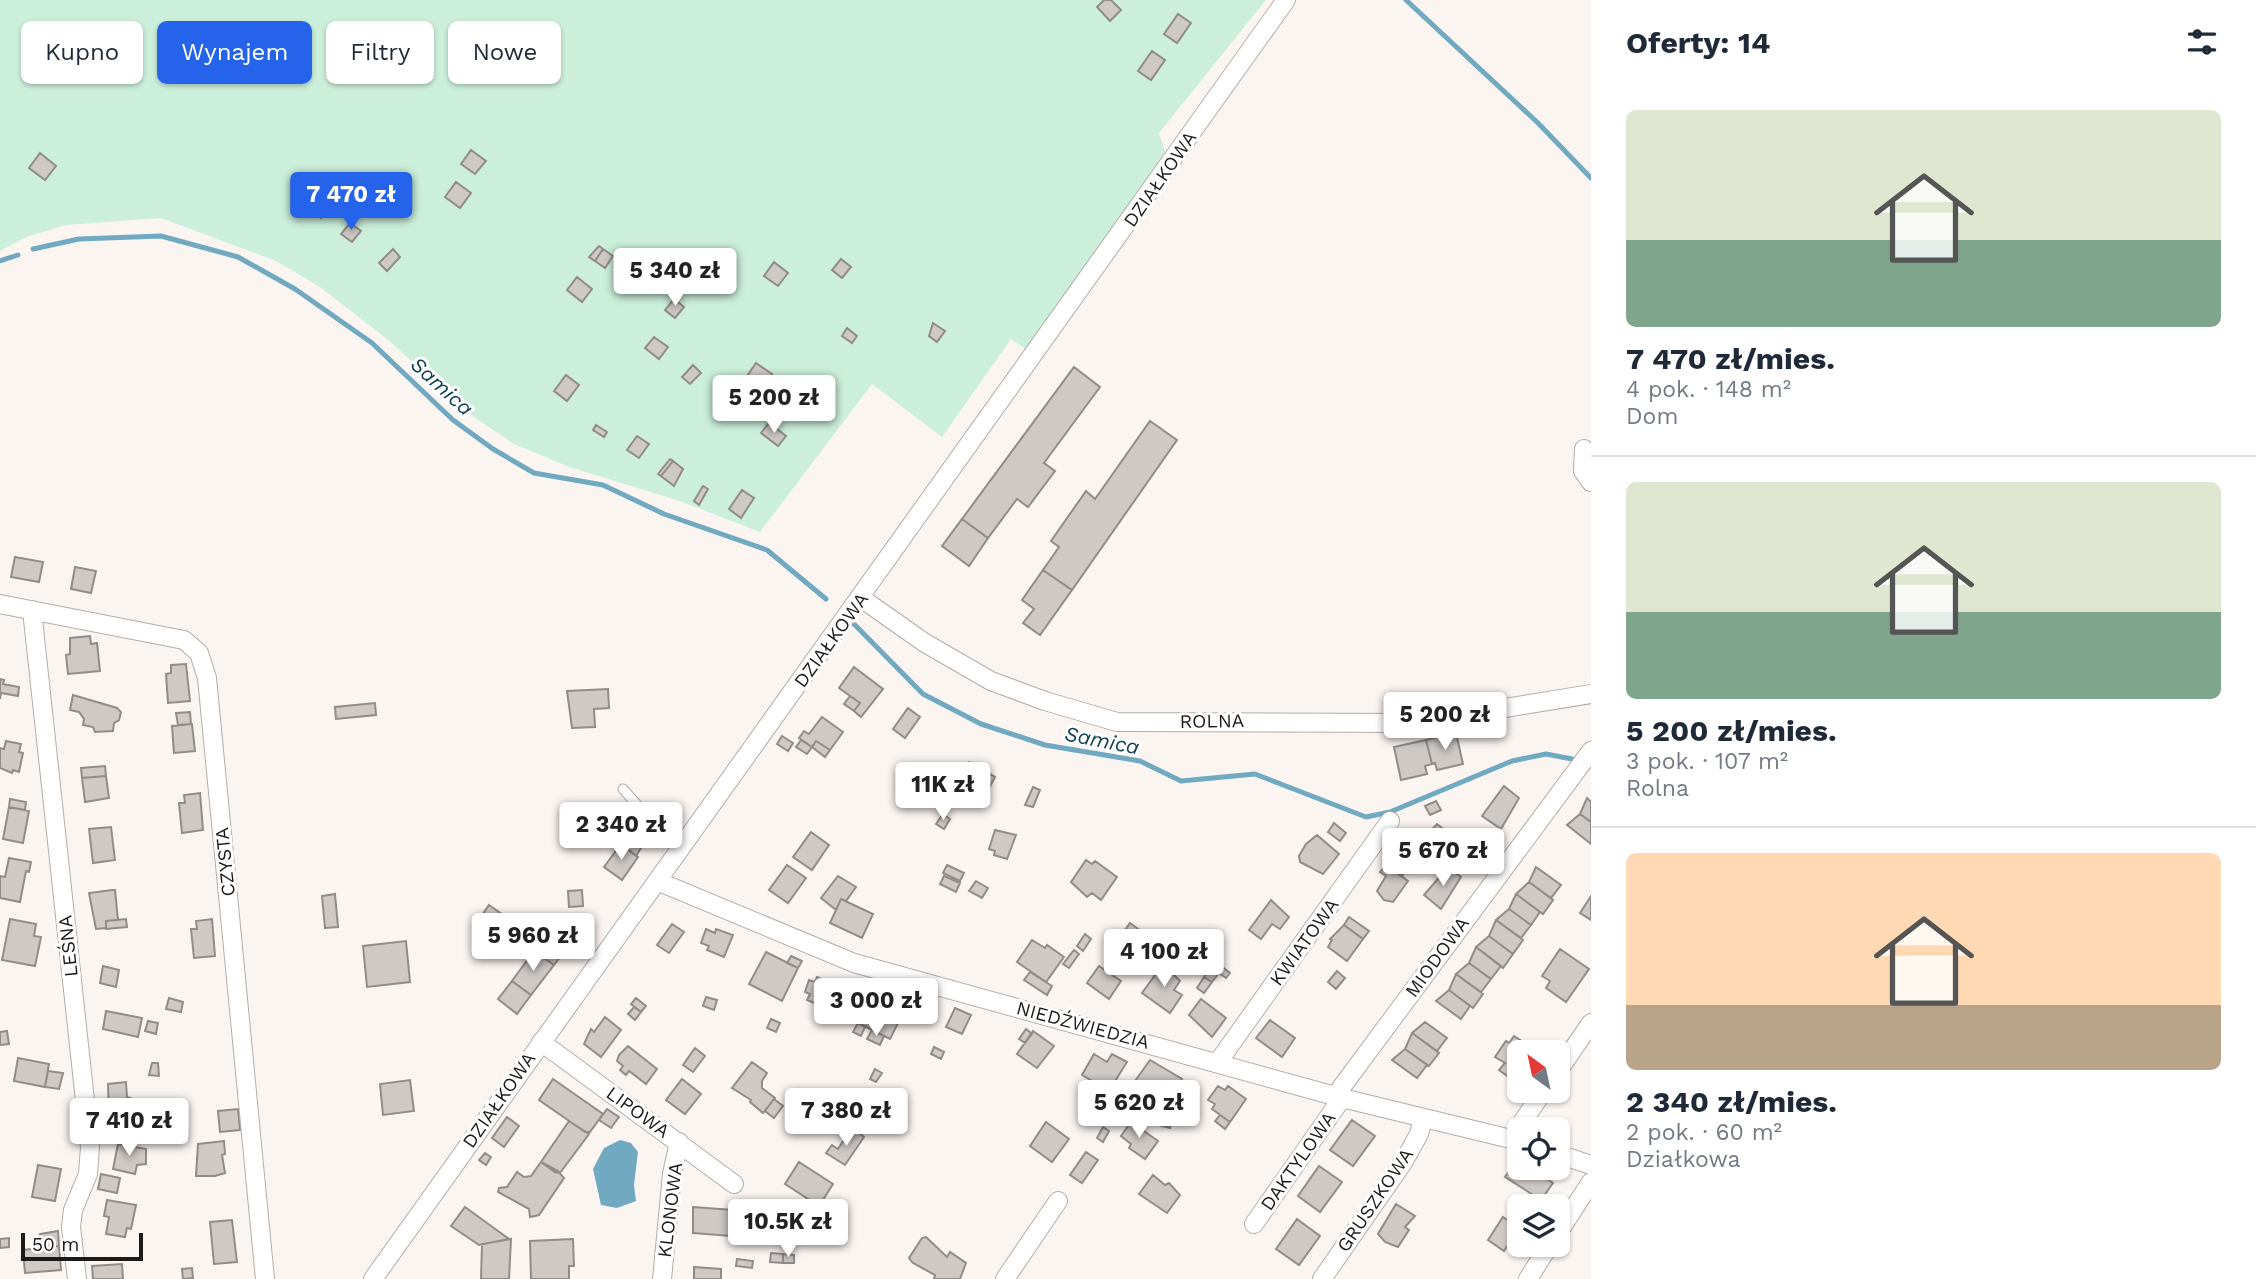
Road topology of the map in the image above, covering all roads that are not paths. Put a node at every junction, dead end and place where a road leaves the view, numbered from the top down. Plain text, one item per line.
1 (1286, 0) edge
2 (1584, 449) dead end
3 (1591, 481) edge
4 (861, 598) junction
5 (0, 604) edge
6 (32, 610) junction
7 (1591, 694) edge
8 (1591, 751) edge
9 (623, 789) dead end
10 (1390, 821) dead end
11 (678, 851) junction
12 (656, 881) junction
13 (1591, 1023) edge
14 (541, 1042) junction
15 (1570, 1054) edge
16 (1217, 1062) junction
17 (1339, 1097) junction
18 (1423, 1119) junction
19 (1507, 1138) edge
20 (679, 1142) junction
21 (1570, 1158) edge
22 (1591, 1165) edge
23 (1591, 1182) edge
24 (734, 1184) dead end
25 (1058, 1201) dead end
26 (1570, 1214) edge
27 (1254, 1224) dead end
28 (1542, 1257) edge
29 (77, 1279) edge
30 (265, 1279) edge
31 (373, 1279) edge
32 (662, 1279) edge
33 (1006, 1279) edge
34 (1322, 1279) edge
35 (1528, 1279) edge

1 - 4 street, DZIAŁKOWA
2 - 3 street
4 - 7 street, ROLNA
4 - 11 street, DZIAŁKOWA
5 - 6 street, CZYSTA
6 - 29 street, LEŚNA
6 - 30 street, CZYSTA
8 - 17 street, MIODOWA
9 - 11 lane
10 - 16 street, KWIATOWA
11 - 12 street, DZIAŁKOWA
12 - 14 street, DZIAŁKOWA
12 - 16 street, NIEDŹWIEDZIA
13 - 15 street
14 - 20 street, LIPOWA
14 - 31 street, DZIAŁKOWA
16 - 17 street, NIEDŹWIEDZIA
17 - 18 street, NIEDŹWIEDZIA
17 - 27 street, DAKTYLOWA
18 - 19 street, NIEDŹWIEDZIA
18 - 34 street, GRUSZKOWA
20 - 24 street, LIPOWA
20 - 32 street, KLONOWA
21 - 22 street
23 - 26 street
25 - 33 street
28 - 35 street

